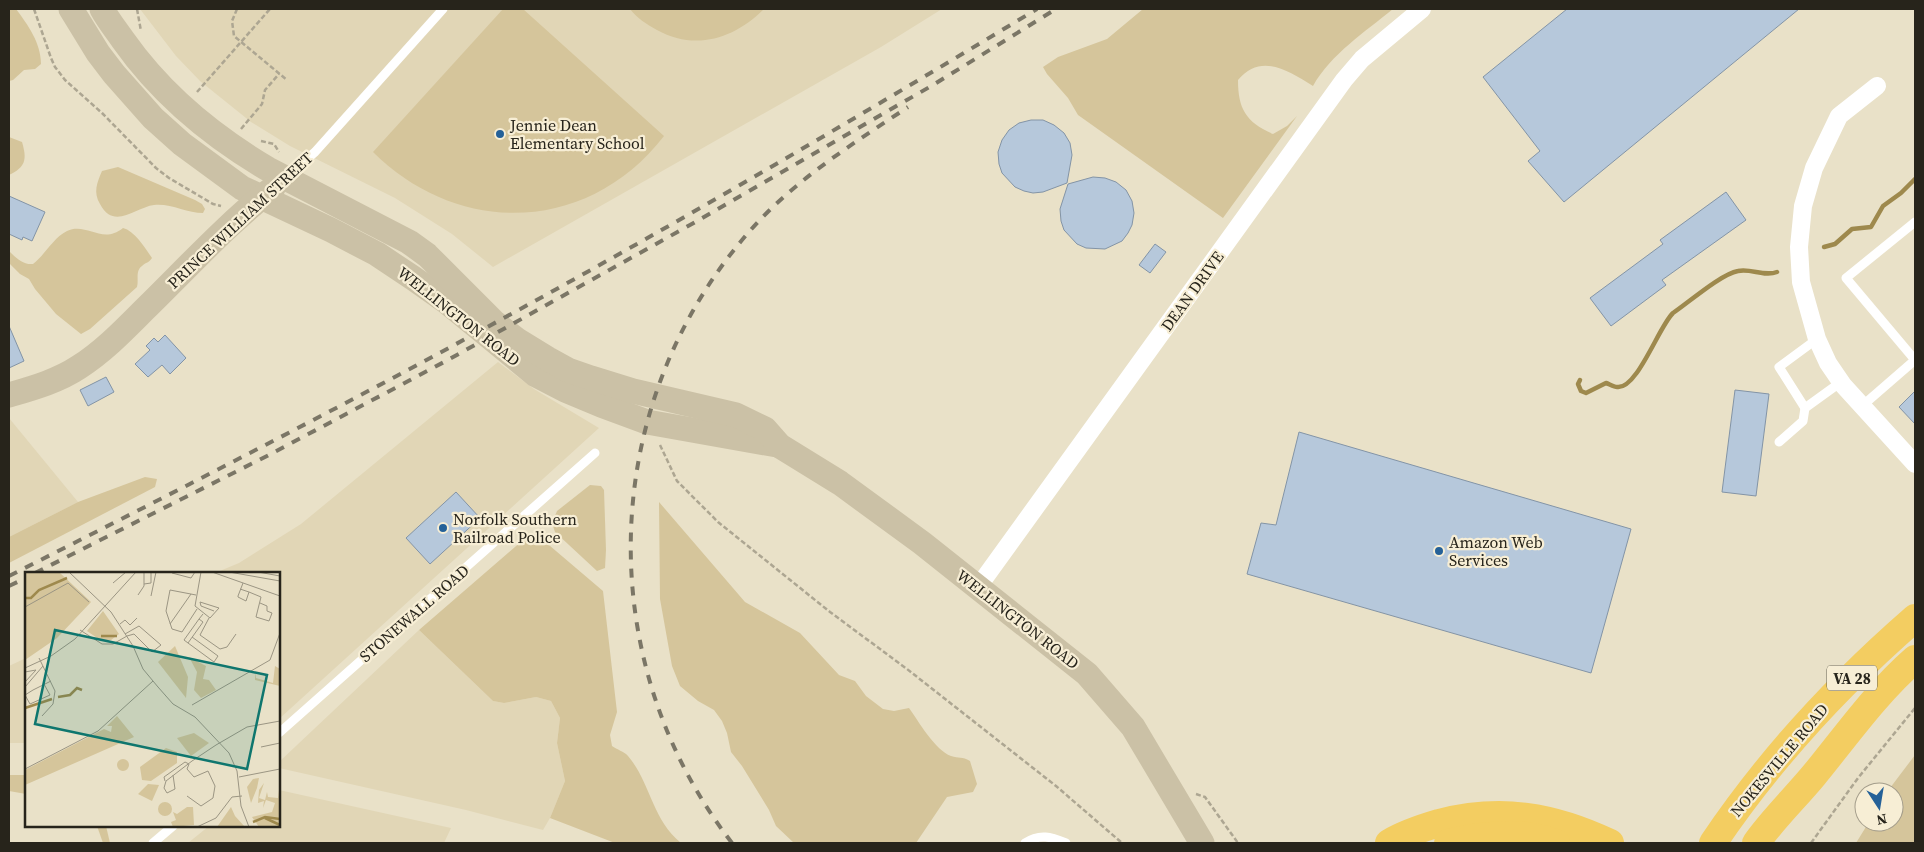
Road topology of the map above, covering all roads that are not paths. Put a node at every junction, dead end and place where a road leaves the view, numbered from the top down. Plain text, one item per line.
1 (71, 9) edge
2 (102, 9) edge
3 (443, 9) edge
4 (1422, 9) edge
5 (1877, 86) dead end
6 (282, 167) junction
7 (260, 198) junction
8 (1915, 222) edge
9 (1817, 339) junction
10 (1915, 360) edge
11 (1841, 382) junction
12 (9, 395) edge
13 (1862, 406) junction
14 (1805, 408) junction
15 (1779, 442) dead end
16 (780, 446) junction
17 (595, 453) dead end
18 (1915, 464) edge
19 (978, 587) junction
20 (1915, 618) edge
21 (1915, 659) edge
22 (280, 731) edge
23 (172, 827) edge
24 (154, 843) edge
25 (1025, 843) edge
26 (1066, 843) edge
27 (1202, 843) edge
28 (1389, 843) edge
29 (1448, 843) edge
30 (1556, 843) edge
31 (1610, 843) edge
32 (1713, 843) edge
33 (1756, 843) edge

1 - 7 main road, WELLINGTON ROAD
2 - 6 main road, WELLINGTON ROAD
3 - 6 lane, PRINCE WILLIAM STREET
4 - 19 street, DEAN DRIVE
5 - 9 street
6 - 7 main road, PRINCE WILLIAM STREET
6 - 16 main road, WELLINGTON ROAD
7 - 12 main road, PRINCE WILLIAM STREET
7 - 16 main road, WELLINGTON ROAD
8 - 10 lane
9 - 11 street
9 - 14 lane
10 - 13 lane
11 - 13 street
11 - 14 lane
13 - 18 street
14 - 15 lane
16 - 19 main road, WELLINGTON ROAD
17 - 22 lane, STONEWALL ROAD
19 - 27 main road, WELLINGTON ROAD
20 - 32 highway, NOKESVILLE ROAD / VA 28
21 - 33 highway, VA 28
23 - 24 lane
25 - 26 lane
28 - 31 highway
29 - 30 highway

